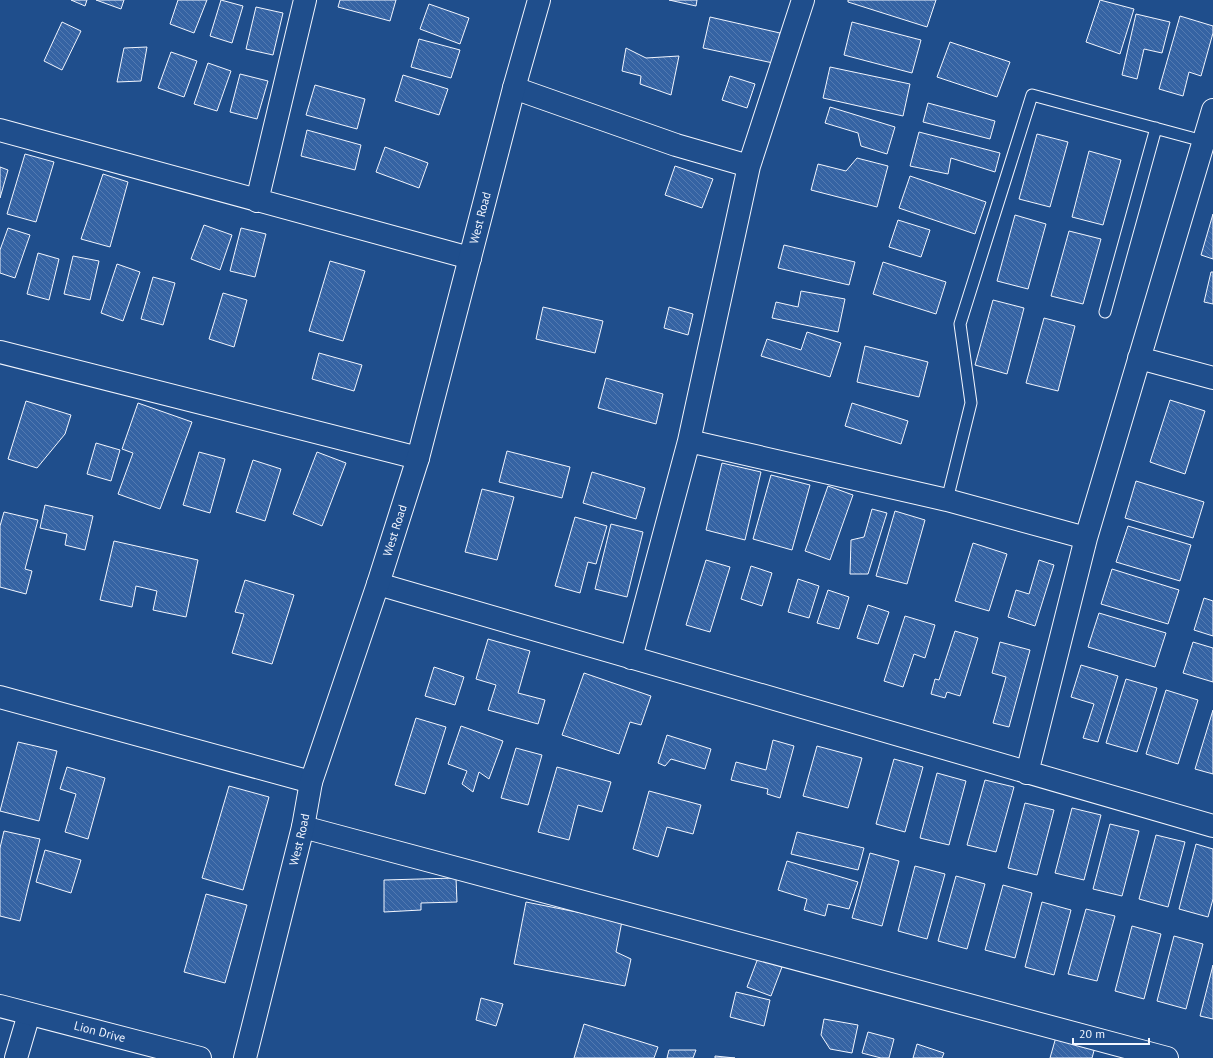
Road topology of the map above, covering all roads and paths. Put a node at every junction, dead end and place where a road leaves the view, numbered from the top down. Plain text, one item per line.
1 (304, 0) edge
2 (539, 0) edge
3 (803, 0) edge
4 (514, 88) junction
5 (1213, 110) edge
6 (1156, 128) junction
7 (0, 130) edge
8 (1208, 142) edge
9 (749, 166) junction
10 (257, 201) junction
11 (470, 258) junction
12 (1105, 312) dead end
13 (0, 352) edge
14 (1139, 358) junction
15 (1213, 378) edge
16 (689, 441) junction
17 (418, 458) junction
18 (947, 500) junction
19 (1086, 538) junction
20 (378, 584) junction
21 (631, 658) junction
22 (0, 697) edge
23 (1027, 773) junction
24 (311, 782) junction
25 (1213, 826) edge
26 (303, 827) junction
27 (0, 1006) edge
28 (29, 1014) junction
29 (16, 1058) edge
30 (200, 1058) edge
31 (245, 1058) edge
32 (1167, 1058) edge

1 - 10 street
2 - 4 street, West Road
3 - 9 street
4 - 9 street
4 - 11 street, West Road
5 - 8 street
6 - 8 lane
6 - 12 lane
6 - 18 lane
7 - 10 street
8 - 14 street
9 - 16 street
10 - 11 street
11 - 17 street, West Road
13 - 17 street
14 - 15 street
14 - 19 street
16 - 18 street
16 - 21 street
17 - 20 street, West Road
18 - 19 street
19 - 23 street
20 - 21 street
20 - 24 street, West Road
21 - 23 street
22 - 24 street
23 - 25 street
24 - 26 street, West Road
26 - 31 street, West Road
26 - 32 street
27 - 28 street, Lion Drive
28 - 29 street
28 - 30 street, Lion Drive

